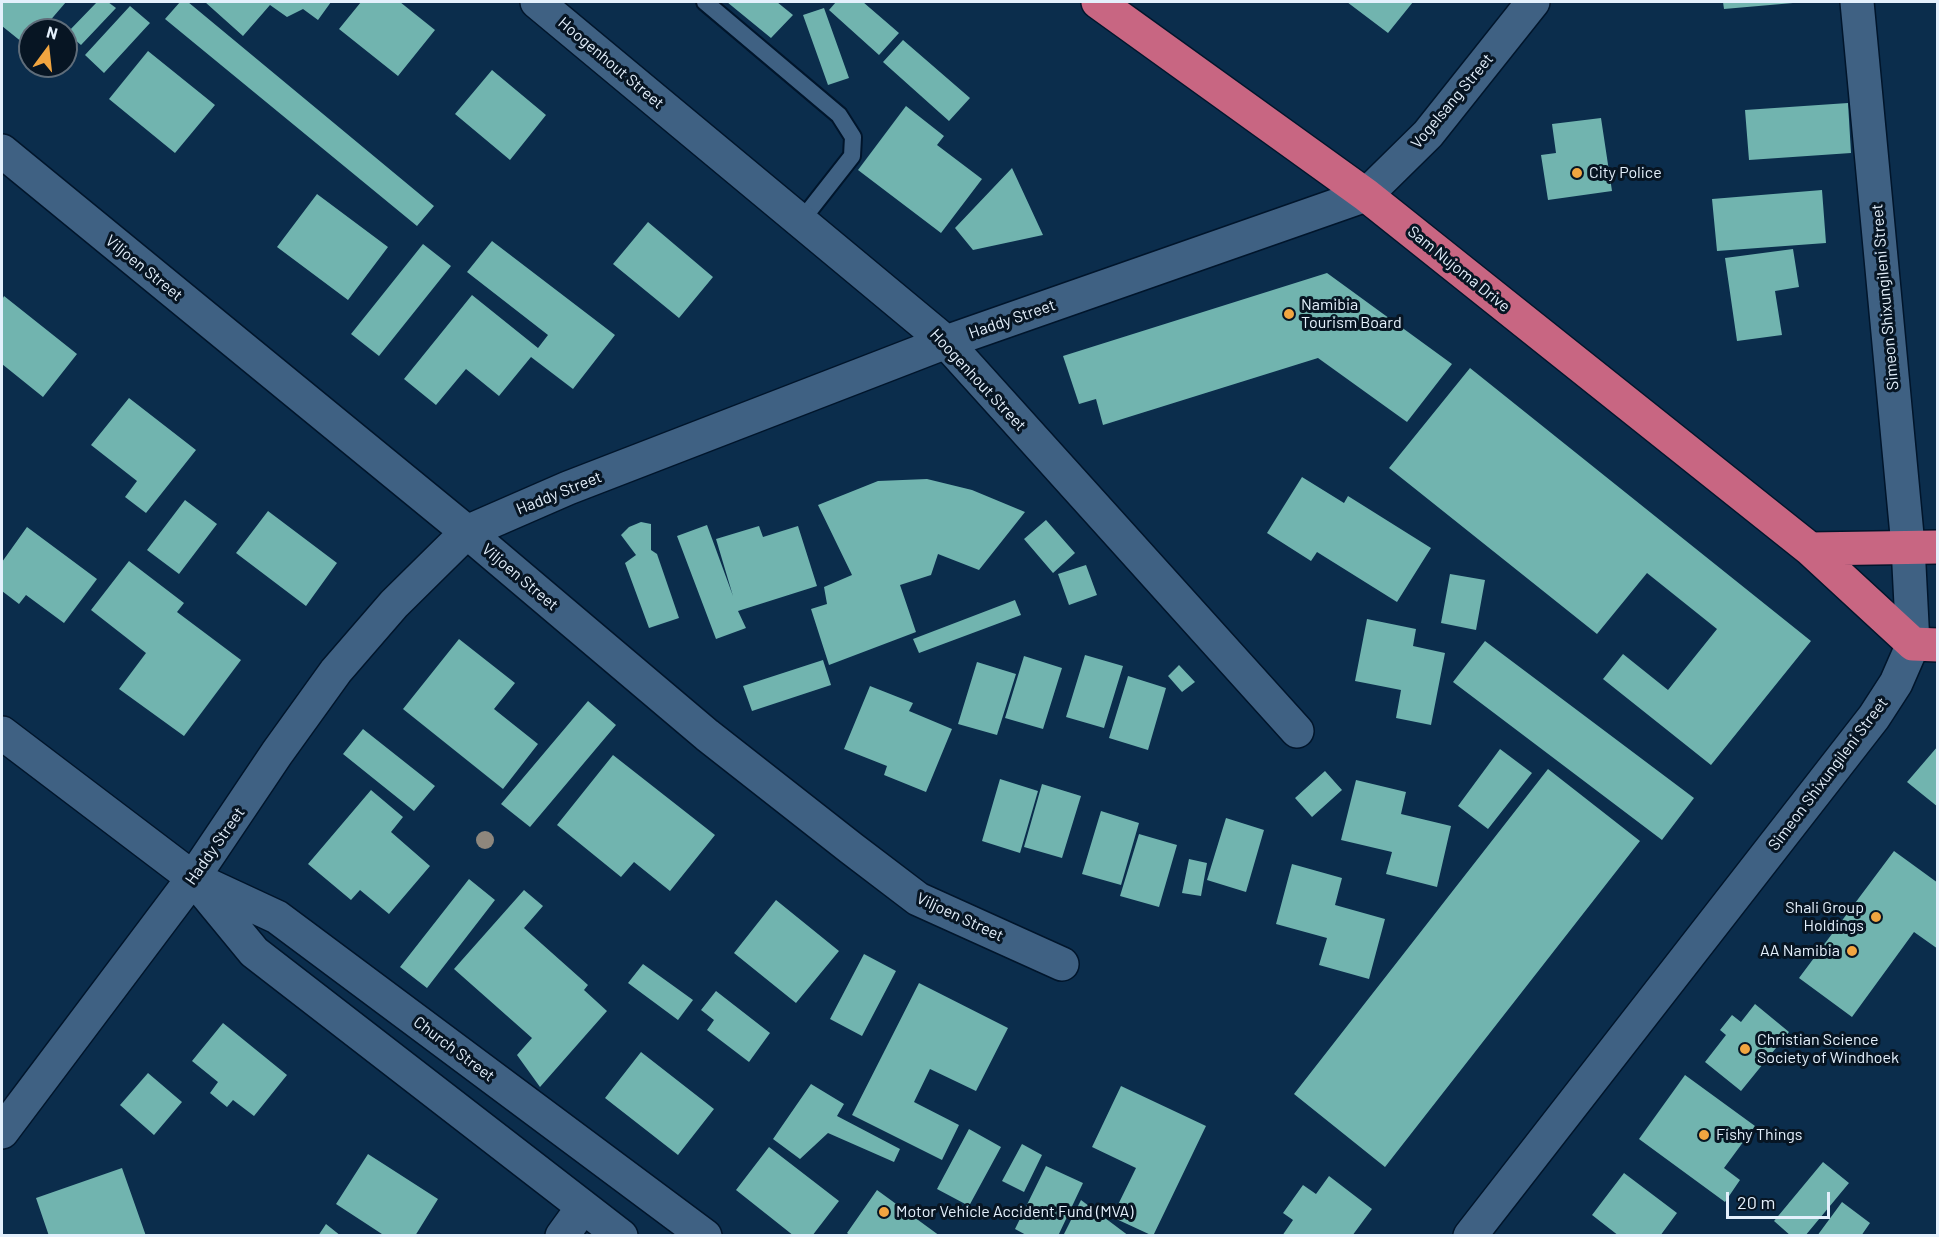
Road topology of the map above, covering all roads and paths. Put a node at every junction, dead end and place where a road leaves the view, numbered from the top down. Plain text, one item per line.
1 (537, 2) edge
2 (705, 2) edge
3 (1098, 2) edge
4 (1533, 2) edge
5 (1857, 2) edge
6 (2, 151) edge
7 (1366, 195) junction
8 (801, 221) junction
9 (946, 342) junction
10 (467, 532) junction
11 (1923, 546) edge
12 (1810, 549) junction
13 (1925, 644) edge
14 (1297, 730) dead end
15 (2, 733) edge
16 (193, 878) junction
17 (1062, 964) dead end
18 (2, 1132) edge
19 (583, 1207) junction
20 (562, 1236) edge
21 (621, 1236) edge
22 (705, 1236) edge
23 (1470, 1236) edge

1 - 8 street, Hoogenhout Street
2 - 8 lane
3 - 7 highway, Sam Nujoma Drive
4 - 7 street, Vogelsang Street
5 - 11 street, Simeon Shixungileni Street
6 - 10 street, Viljoen Street
7 - 9 street, Haddy Street
7 - 12 highway, Sam Nujoma Drive
8 - 9 street, Hoogenhout Street
9 - 10 street, Haddy Street
9 - 14 street, Hoogenhout Street
10 - 16 street, Haddy Street
10 - 17 street, Viljoen Street
11 - 12 highway
11 - 13 street, Simeon Shixungileni Street
12 - 13 highway, Sam Nujoma Drive
13 - 23 street, Simeon Shixungileni Street
15 - 16 street, Church Street
16 - 18 street, Haddy Street
16 - 19 street, Church Street
16 - 22 street, Church Street
19 - 20 street
19 - 21 street, Church Street

